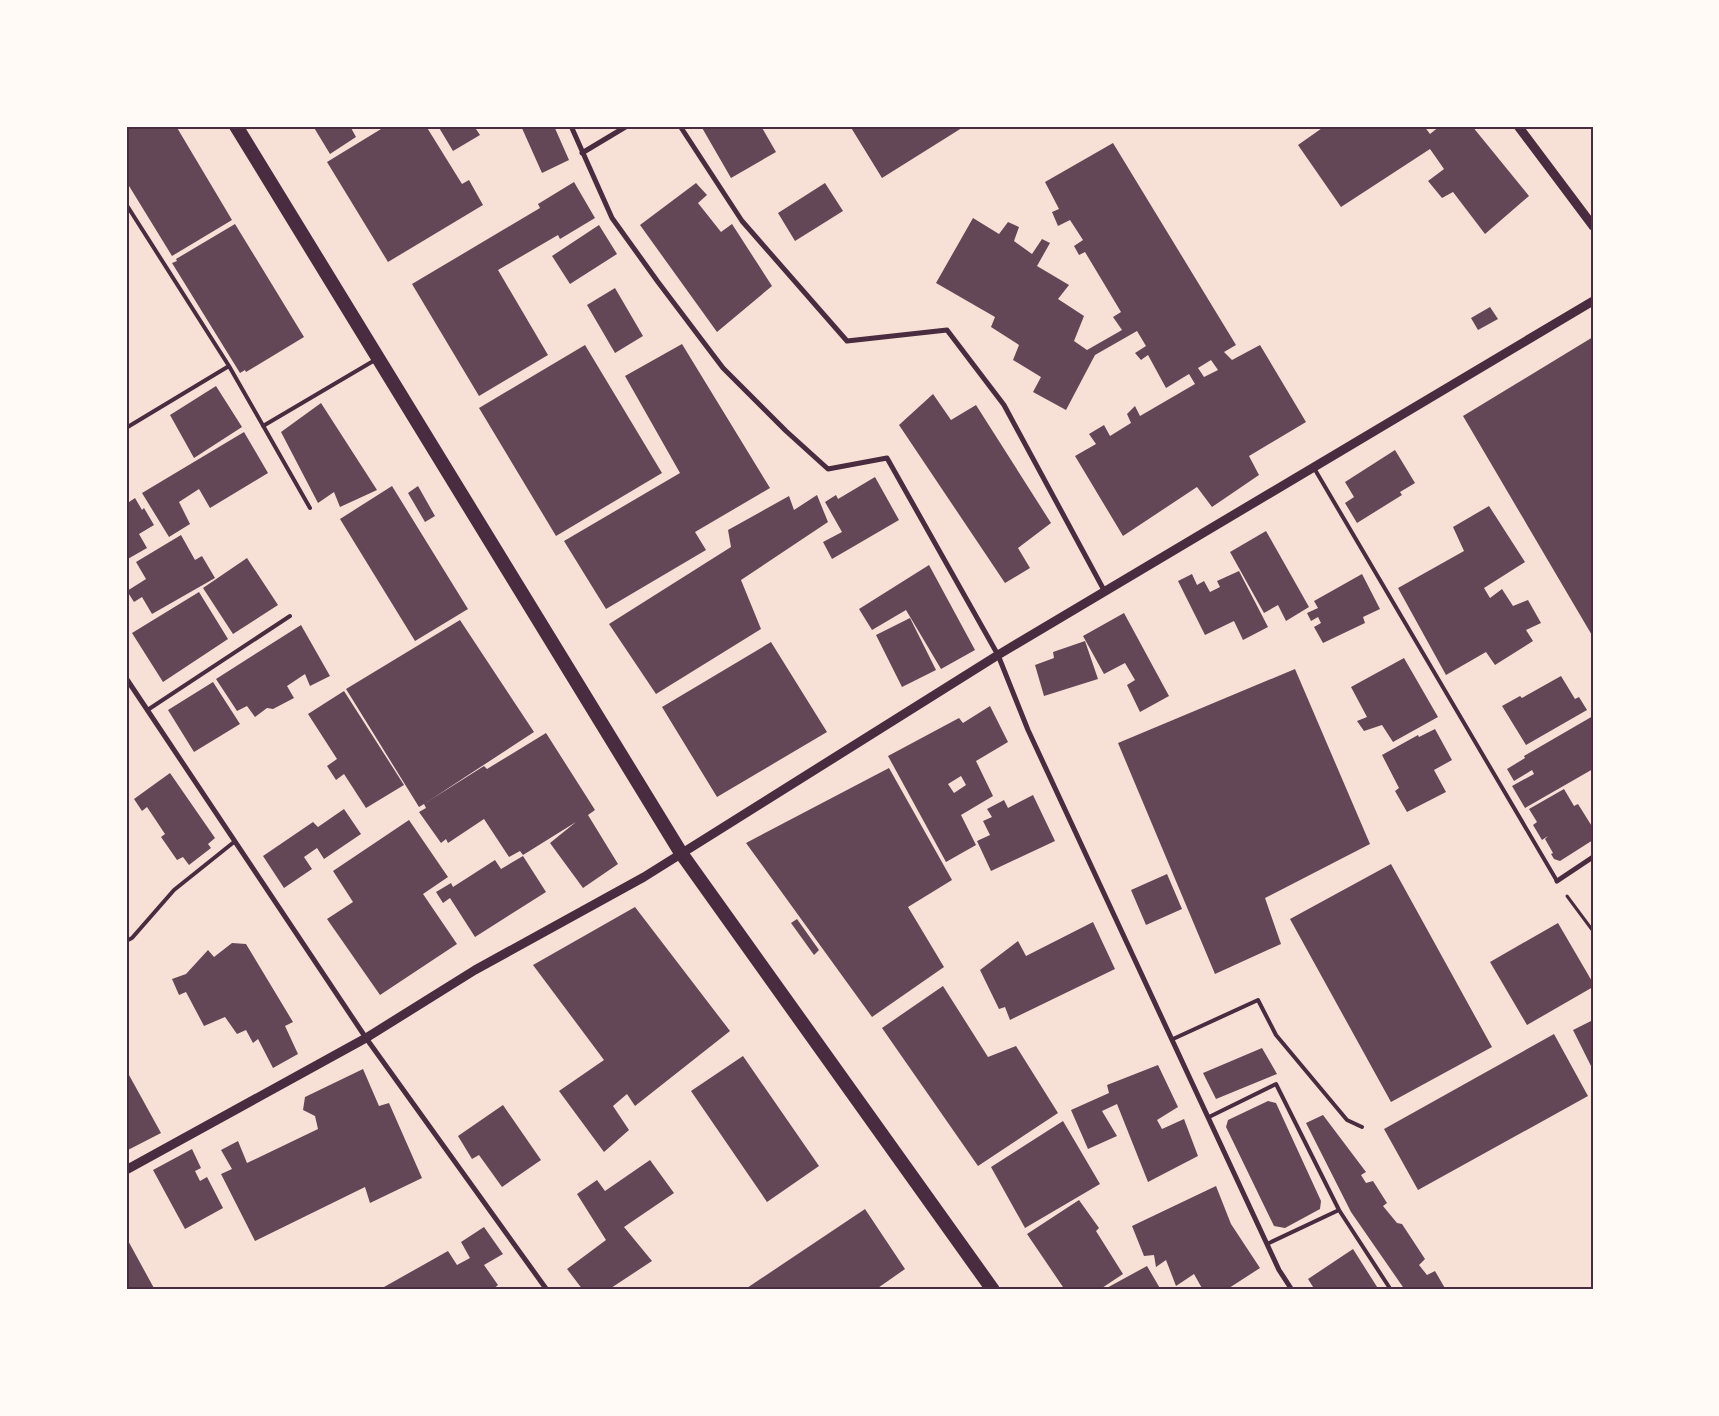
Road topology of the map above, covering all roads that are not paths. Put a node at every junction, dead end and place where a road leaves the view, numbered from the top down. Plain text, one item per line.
1 (236, 126) edge
2 (571, 126) edge
3 (627, 126) edge
4 (680, 126) edge
5 (1518, 126) edge
6 (582, 153) junction
7 (126, 204) edge
8 (1593, 226) edge
9 (1593, 301) edge
10 (378, 358) junction
11 (229, 366) junction
12 (263, 426) junction
13 (126, 428) edge
14 (1314, 468) junction
15 (310, 508) dead end
16 (1104, 592) junction
17 (290, 616) dead end
18 (998, 654) junction
19 (126, 678) edge
20 (149, 709) junction
21 (234, 842) junction
22 (681, 853) junction
23 (1593, 857) edge
24 (1557, 881) joint
25 (126, 941) edge
26 (366, 1038) junction
27 (1173, 1039) junction
28 (1209, 1117) junction
29 (1362, 1127) dead end
30 (126, 1170) edge
31 (1338, 1210) junction
32 (1267, 1244) junction
33 (546, 1290) edge
34 (993, 1290) edge
35 (1292, 1290) edge
36 (1391, 1290) edge

1 - 10 highway
2 - 6 street
3 - 6 street
4 - 16 street
5 - 8 street
6 - 18 street
7 - 11 lane
9 - 14 street
10 - 12 lane
10 - 22 highway
11 - 12 lane
11 - 13 lane
12 - 15 lane
14 - 16 street
14 - 24 lane
16 - 18 street
17 - 20 lane
18 - 22 street
18 - 27 street
19 - 20 street
20 - 21 street
21 - 25 lane
21 - 26 street
22 - 26 street
22 - 34 highway
23 - 24 street
26 - 30 street
26 - 33 street
27 - 28 street
27 - 29 lane
28 - 31 lane
28 - 32 street
31 - 32 lane
31 - 36 lane
32 - 35 street

